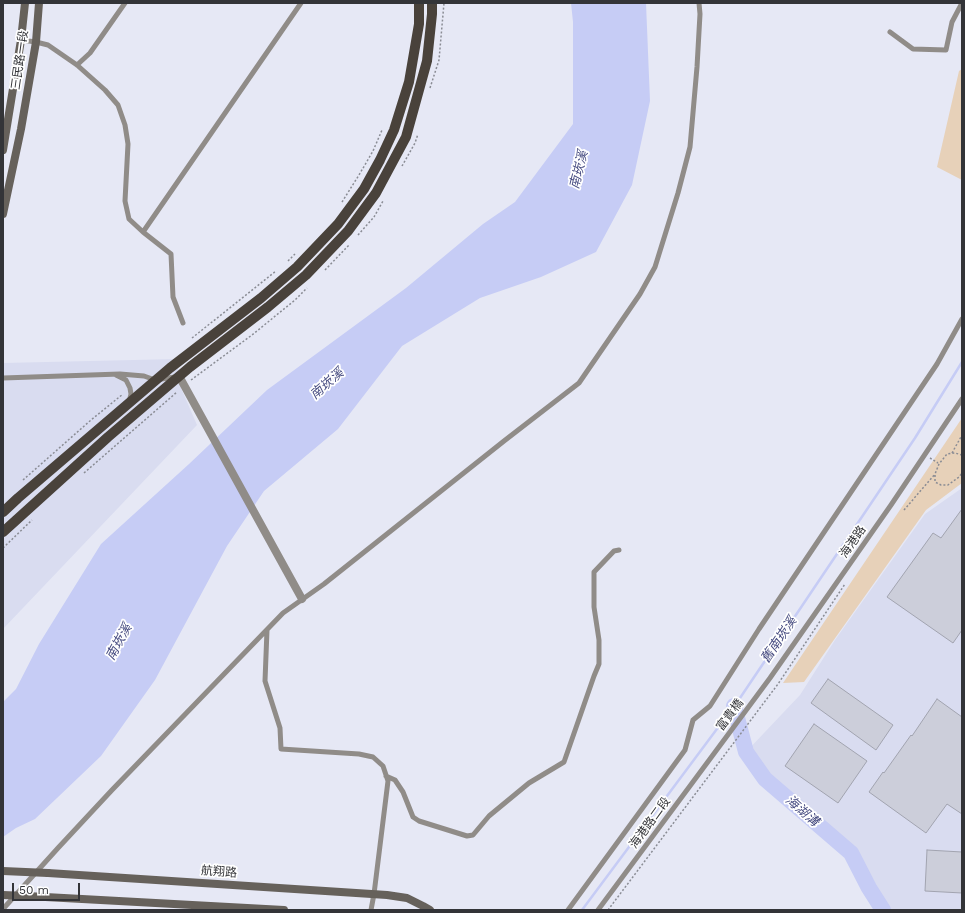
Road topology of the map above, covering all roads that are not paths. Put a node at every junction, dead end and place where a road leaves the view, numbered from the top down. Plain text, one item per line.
1 (25, 3) edge
2 (39, 3) edge
3 (125, 3) edge
4 (301, 3) edge
5 (419, 3) edge
6 (432, 3) edge
7 (699, 3) edge
8 (962, 3) edge
9 (890, 32) dead end
10 (21, 40) junction
11 (36, 42) junction
12 (77, 65) junction
13 (3, 150) edge
14 (3, 214) edge
15 (143, 232) junction
16 (962, 319) edge
17 (183, 323) dead end
18 (170, 368) junction
19 (115, 374) junction
20 (179, 376) junction
21 (3, 378) edge
22 (155, 380) junction
23 (962, 398) edge
24 (128, 403) junction
25 (3, 512) edge
26 (3, 532) edge
27 (619, 550) dead end
28 (302, 599) junction
29 (267, 629) junction
30 (758, 694) joint
31 (717, 749) joint
32 (386, 776) junction
33 (3, 871) edge
34 (374, 894) junction
35 (3, 895) edge
36 (3, 909) edge
37 (284, 910) edge
38 (371, 910) edge
39 (430, 910) edge
40 (568, 910) edge
41 (598, 910) edge

1 - 10 street, 三民路一段
2 - 11 street, 三民路一段
3 - 12 lane
4 - 15 lane
5 - 18 main road
6 - 20 main road
7 - 28 lane
8 - 9 lane
10 - 11 lane
10 - 13 street, 三民路一段
11 - 12 lane
11 - 14 street, 三民路一段
12 - 15 lane
15 - 17 lane
16 - 40 lane
18 - 20 lane
18 - 22 main road
19 - 21 lane
19 - 22 lane
19 - 24 lane
20 - 22 lane
20 - 26 main road
20 - 28 street
22 - 24 main road
23 - 30 lane, 海港路
24 - 25 main road
27 - 32 lane
28 - 29 lane
29 - 32 lane
29 - 36 lane
30 - 31 lane, 富貴橋
31 - 41 lane, 海港路二段
32 - 34 lane
33 - 34 street, 航翔路, bridge
34 - 38 lane
34 - 39 street, 航翔路
35 - 37 street, bridge

